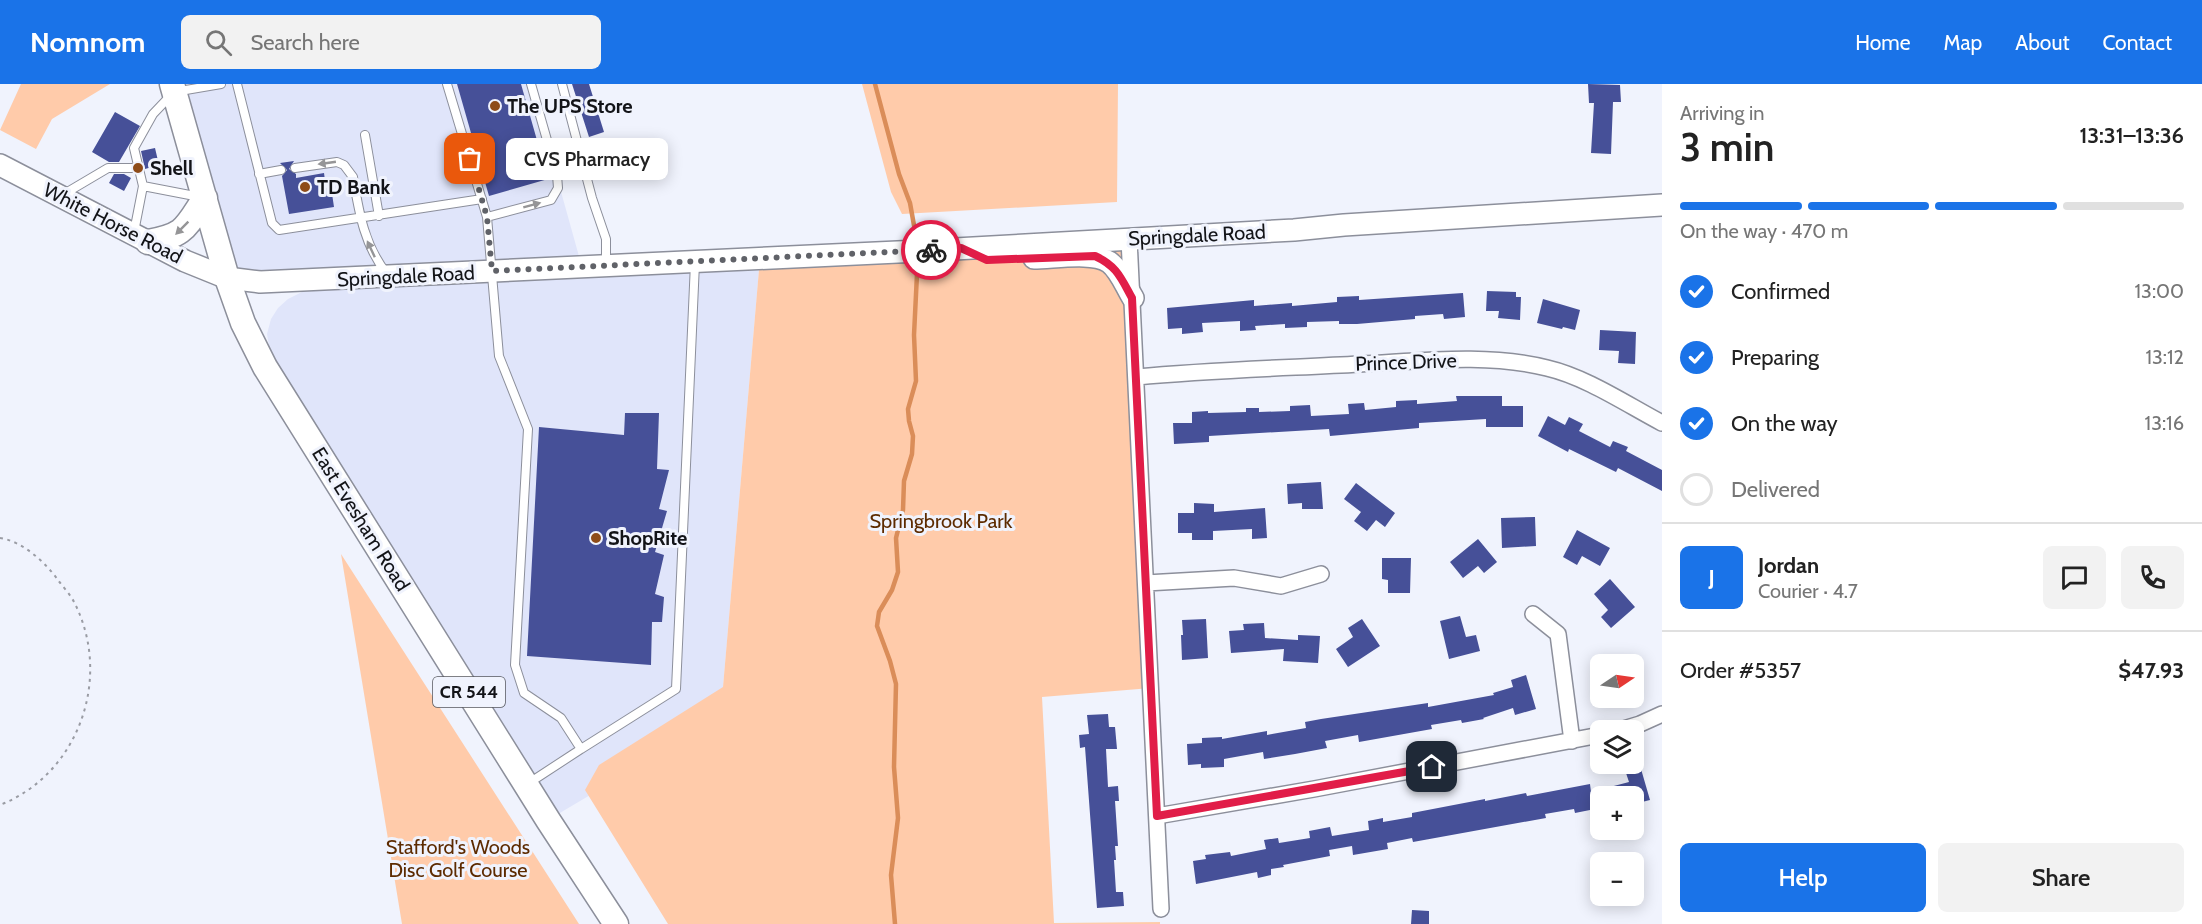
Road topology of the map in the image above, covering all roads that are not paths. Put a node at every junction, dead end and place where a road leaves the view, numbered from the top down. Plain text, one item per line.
1 (221, 84) edge
2 (237, 84) edge
3 (447, 84) edge
4 (531, 84) edge
5 (562, 84) edge
6 (173, 88) edge
7 (365, 135) dead end
8 (0, 165) edge
9 (139, 168) junction
10 (295, 168) dead end
11 (281, 170) dead end
12 (260, 174) junction
13 (143, 186) junction
14 (61, 196) junction
15 (205, 198) junction
16 (482, 199) junction
17 (1662, 205) edge
18 (379, 216) junction
19 (487, 217) junction
20 (360, 219) junction
21 (141, 238) junction
22 (1129, 239) junction
23 (961, 248) junction
24 (695, 261) junction
25 (606, 266) junction
26 (492, 271) junction
27 (388, 276) junction
28 (227, 278) junction
29 (1132, 298) junction
30 (1137, 377) junction
31 (1662, 423) edge
32 (1321, 574) dead end
33 (1146, 583) junction
34 (1533, 614) dead end
35 (1662, 714) edge
36 (1644, 722) edge
37 (1590, 737) edge
38 (1572, 741) junction
39 (581, 749) junction
40 (527, 784) junction
41 (1157, 816) junction
42 (1161, 909) dead end
43 (616, 924) edge

1 - 6 lane
2 - 12 lane
3 - 16 lane
19 -> 4 lane
5 - 25 lane
6 - 9 lane
6 - 15 main road, East Evesham Road / CR 544
7 - 18 lane
8 - 14 main road, White Horse Road
9 - 13 lane
9 - 14 lane
20 -> 10 lane
11 - 12 lane
12 - 20 lane
13 - 15 lane
13 - 21 lane
14 - 21 main road, White Horse Road
15 -> 21 main road
15 - 28 main road, East Evesham Road / CR 544
16 - 18 lane
16 - 19 lane
17 - 22 main road, Springdale Road
18 - 20 lane
19 - 26 lane
27 -> 20 lane
21 - 28 main road, White Horse Road
22 - 23 main road, Springdale Road
22 - 29 street
23 - 24 main road, Springdale Road
23 - 29 main road
24 - 25 main road, Springdale Road
24 - 39 lane
25 - 26 main road, Springdale Road
26 - 27 main road, Springdale Road
26 - 39 lane
27 - 28 main road, Springdale Road
28 - 40 main road, East Evesham Road / CR 544
29 - 30 street
30 - 31 street, Prince Drive
30 - 33 street
32 - 33 street
33 - 41 street
34 - 38 street
35 - 36 street
37 - 38 street
38 - 41 street
39 - 40 lane
40 - 43 main road, East Evesham Road / CR 544
41 - 42 street

